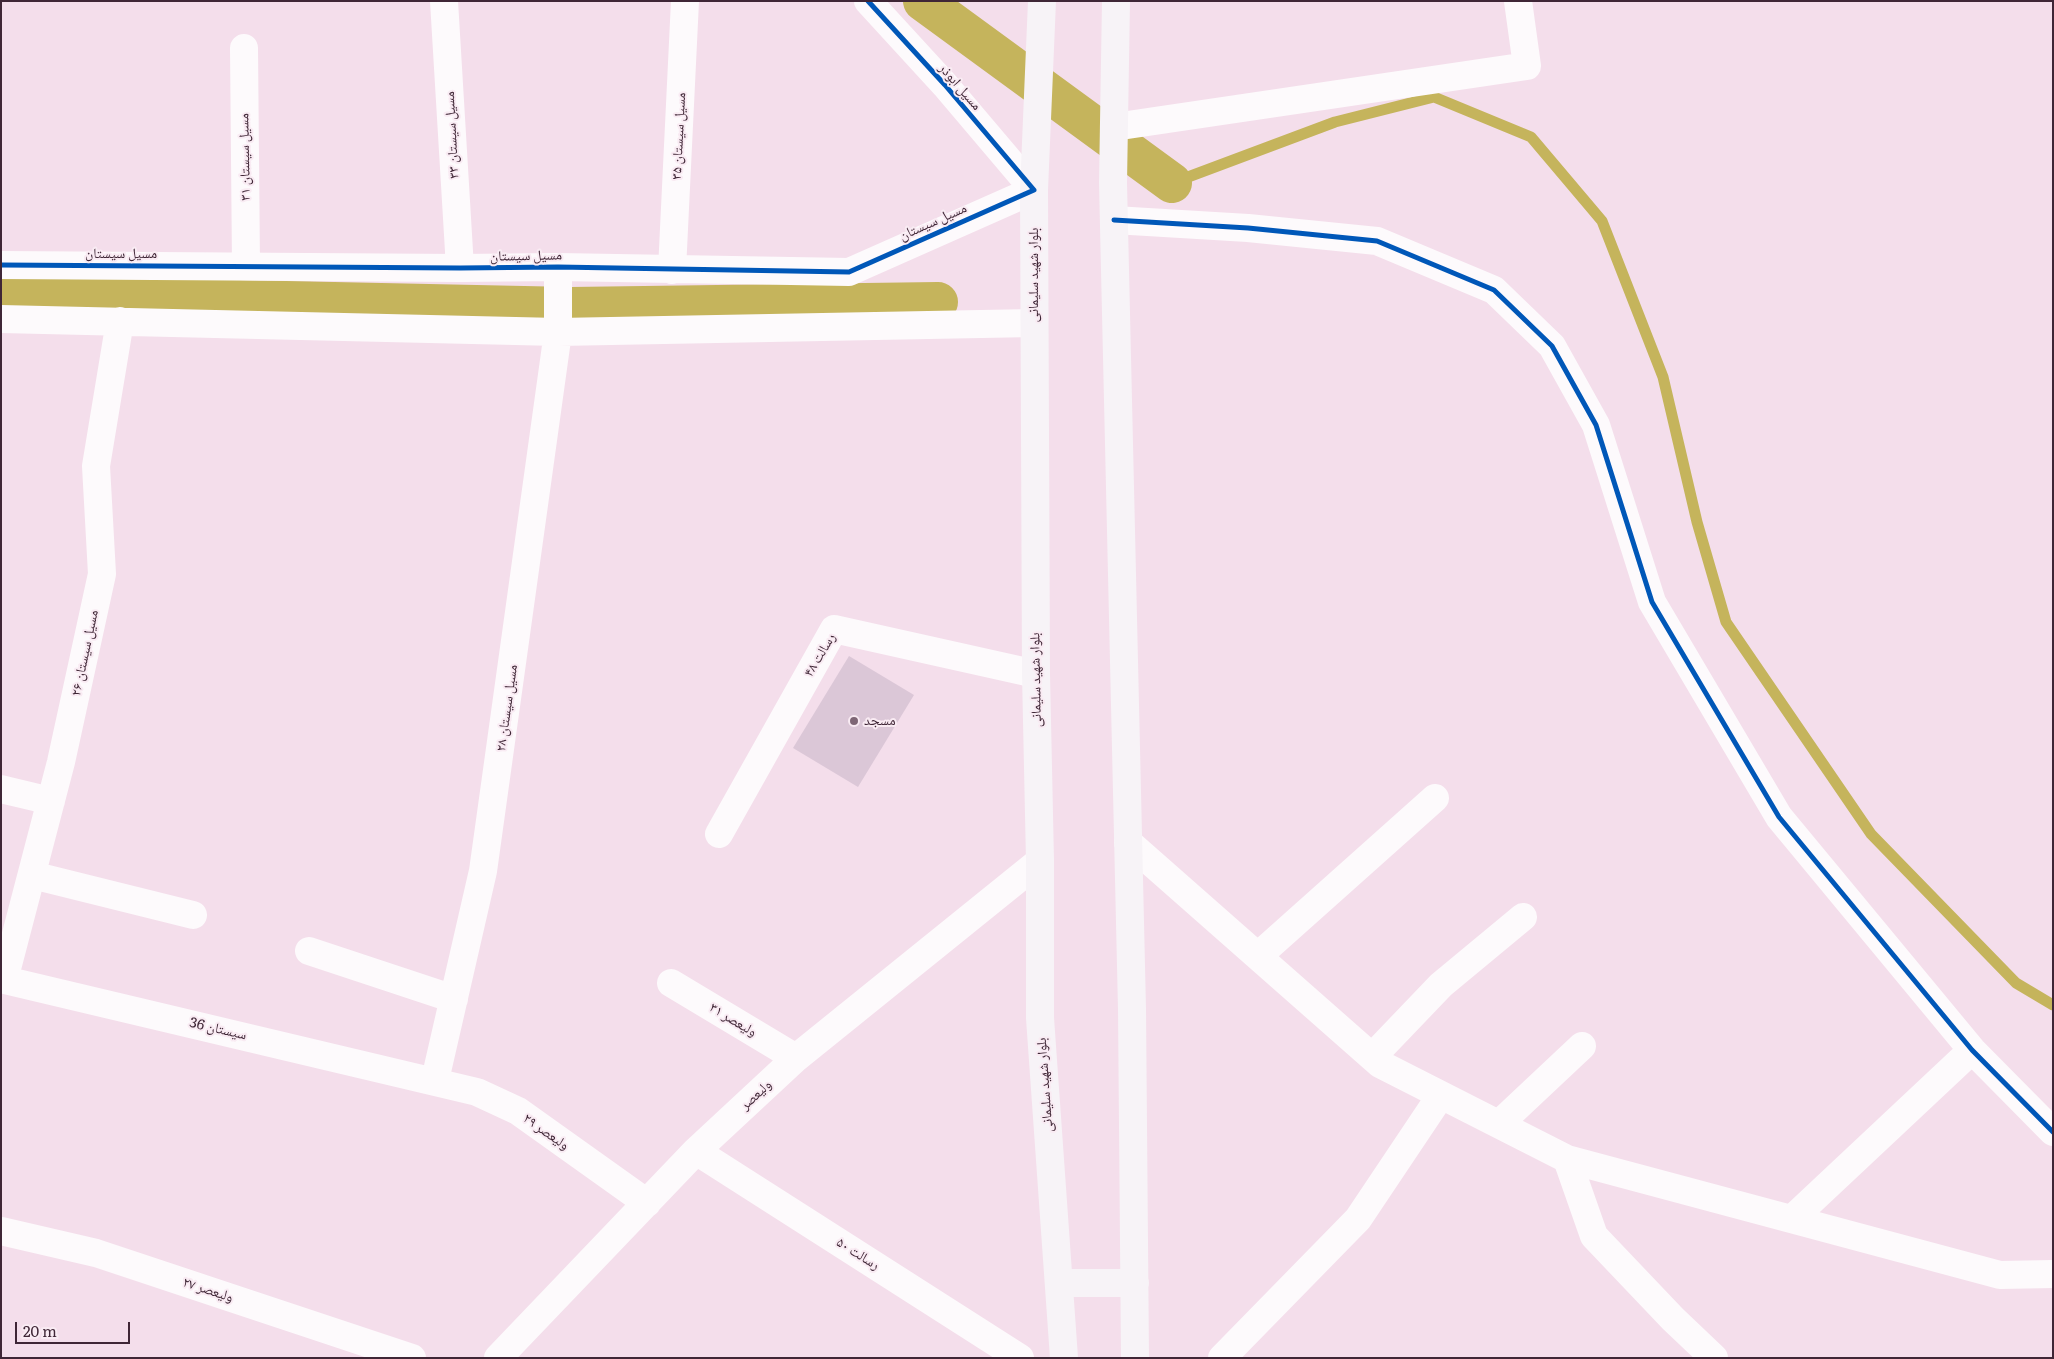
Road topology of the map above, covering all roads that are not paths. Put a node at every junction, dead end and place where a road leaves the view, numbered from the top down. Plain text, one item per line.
1 (444, 1) edge
2 (685, 1) edge
3 (868, 1) edge
4 (1042, 1) edge
5 (1116, 1) edge
6 (1518, 1) edge
7 (244, 48) dead end
8 (1114, 127) junction
9 (1034, 190) junction
10 (1114, 220) junction
11 (1, 265) edge
12 (246, 266) junction
13 (558, 267) junction
14 (460, 268) junction
15 (672, 270) junction
16 (1, 319) edge
17 (120, 321) junction
18 (1034, 323) junction
19 (558, 332) junction
20 (1036, 674) junction
21 (1, 788) edge
22 (1435, 798) dead end
23 (51, 801) junction
24 (719, 834) dead end
25 (1128, 842) junction
26 (1040, 861) junction
27 (32, 875) junction
28 (193, 914) dead end
29 (1523, 917) dead end
30 (309, 952) dead end
31 (1258, 956) junction
32 (2, 979) edge
33 (671, 983) dead end
34 (454, 999) junction
35 (1582, 1046) dead end
36 (1972, 1050) junction
37 (1373, 1056) junction
38 (796, 1058) junction
39 (435, 1080) junction
40 (1441, 1095) junction
41 (1499, 1124) junction
42 (2053, 1132) edge
43 (696, 1151) junction
44 (1567, 1159) junction
45 (647, 1203) junction
46 (1793, 1218) junction
47 (1, 1231) edge
48 (2053, 1274) edge
49 (1059, 1283) junction
50 (1135, 1283) junction
51 (412, 1358) edge
52 (498, 1358) edge
53 (1020, 1358) edge
54 (1064, 1358) edge
55 (1135, 1358) edge
56 (1222, 1358) edge
57 (1714, 1358) edge

1 - 14 street, مسیل سیستان ۳۳
2 - 15 street, مسیل سیستان ۳۵
3 - 9 street, مسیل ابوذر
4 - 9 main road, بلوار شهید سلیمانی
5 - 8 main road
6 - 8 street
7 - 12 street, مسیل سیستان ۳۱
8 - 10 main road
9 - 15 street, مسیل سیستان
9 - 18 main road, بلوار شهید سلیمانی
10 - 25 main road
10 - 36 street
11 - 12 street, مسیل سیستان
12 - 14 street, مسیل سیستان
13 - 14 street, مسیل سیستان
13 - 15 street, مسیل سیستان
13 - 19 street, مسیل سیستان ۲۸
16 - 17 street
17 - 19 street
17 - 23 street, مسیل سیستان ۲۶
18 - 19 street
18 - 20 main road, بلوار شهید سلیمانی
19 - 34 street, مسیل سیستان ۲۸
20 - 24 street, رسالت ۴۸
20 - 26 main road, بلوار شهید سلیمانی
21 - 23 street
22 - 31 street
23 - 27 street, مسیل سیستان ۲۶
25 - 31 street
25 - 50 main road
26 - 38 street, ولیعصر
26 - 49 main road, بلوار شهید سلیمانی
27 - 28 street
27 - 32 street, مسیل سیستان ۲۶
29 - 37 street
30 - 34 street
31 - 37 street
32 - 39 street, سیستان 36
33 - 38 street, ولیعصر ۳۱
34 - 39 street, مسیل سیستان ۲۸
35 - 41 street
36 - 42 street
36 - 46 street
37 - 40 street
38 - 43 street, ولیعصر
39 - 45 street, ولیعصر ۲۹
40 - 41 street
40 - 56 street
41 - 44 street
43 - 45 street, ولیعصر
43 - 53 street, رسالت ۵۰
44 - 46 street
44 - 57 street
45 - 52 street, ولیعصر
46 - 48 street
47 - 51 street, ولیعصر ۲۷
49 - 50 main road
49 - 54 main road, بلوار شهید سلیمانی
50 - 55 main road

